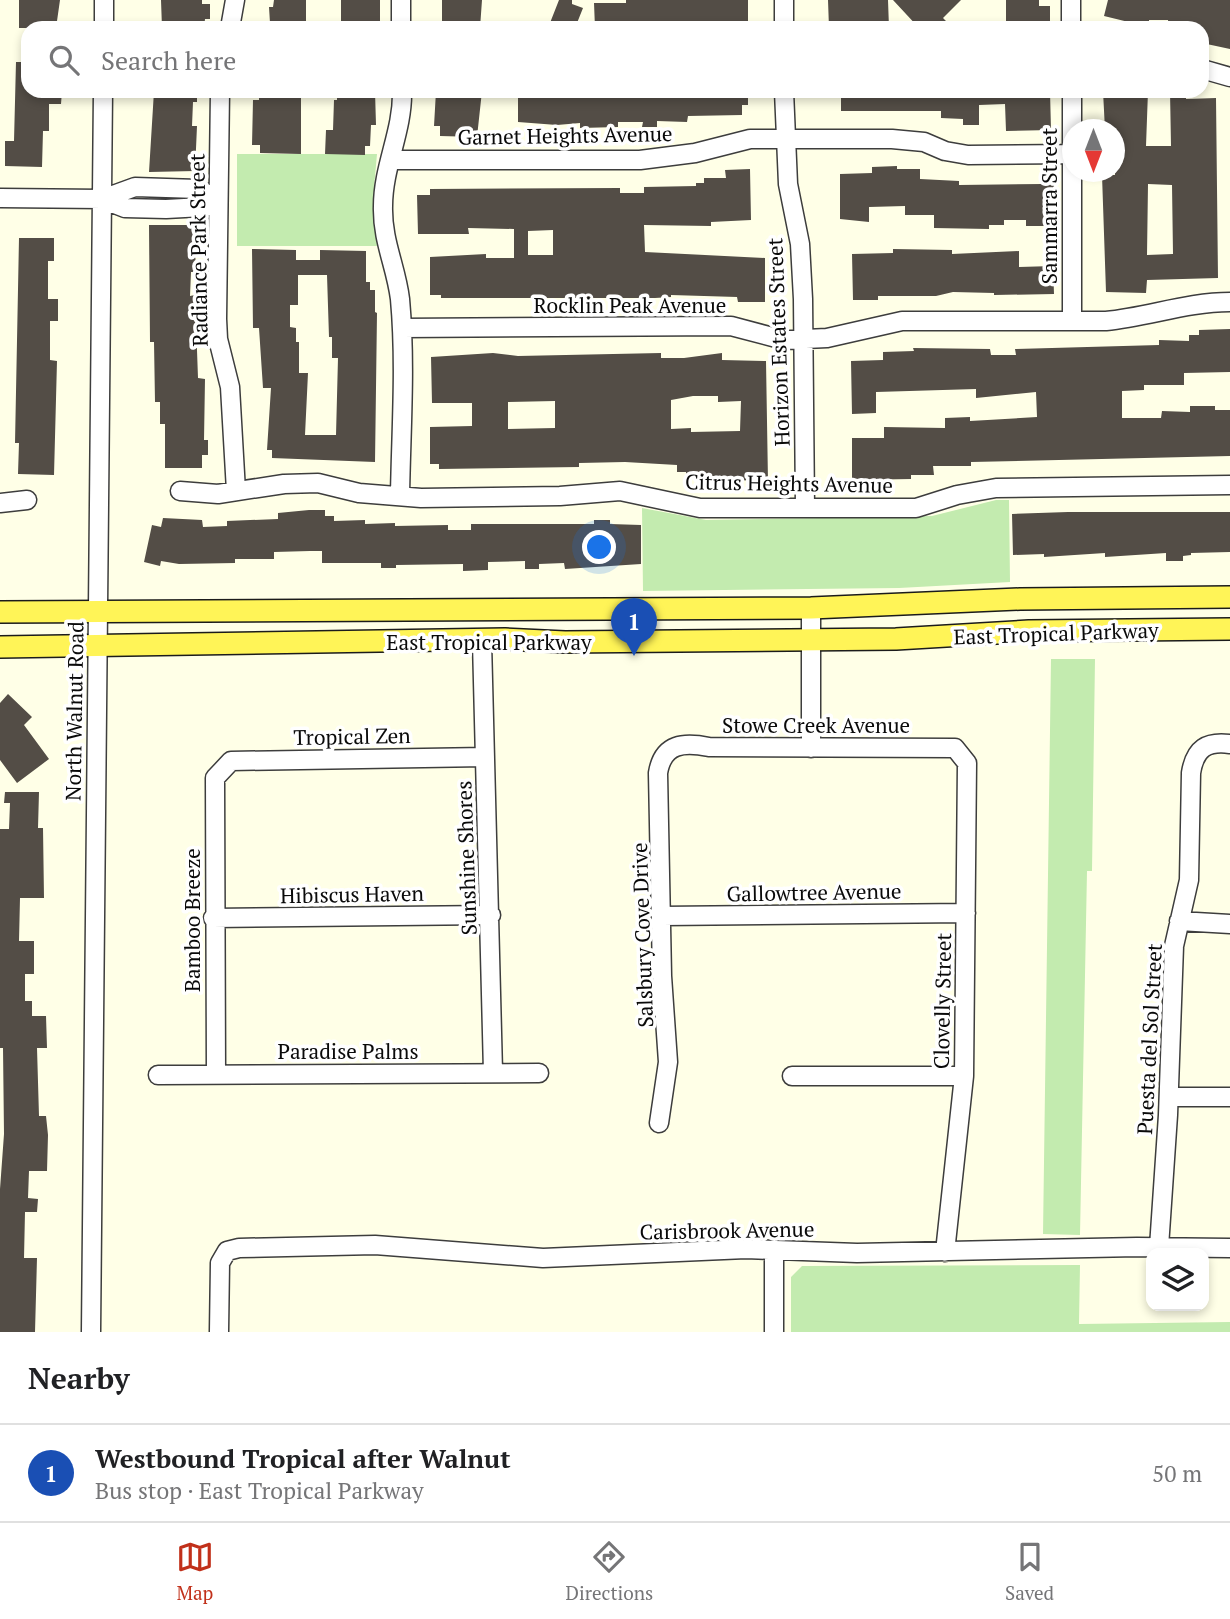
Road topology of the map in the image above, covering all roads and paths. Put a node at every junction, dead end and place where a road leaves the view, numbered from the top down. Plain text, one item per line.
1 (104, 0) edge
2 (235, 0) edge
3 (401, 0) edge
4 (784, 0) edge
5 (1071, 0) edge
6 (104, 21) edge
7 (231, 21) edge
8 (401, 21) edge
9 (784, 21) edge
10 (1071, 21) edge
11 (1209, 71) edge
12 (1230, 77) edge
13 (103, 98) edge
14 (220, 98) edge
15 (401, 98) edge
16 (784, 98) edge
17 (1072, 98) edge
18 (1072, 119) edge
19 (785, 139) junction
20 (1062, 154) edge
21 (391, 160) junction
22 (1072, 182) edge
23 (165, 188) junction
24 (0, 198) edge
25 (102, 199) junction
26 (218, 200) junction
27 (166, 209) junction
28 (1230, 302) edge
29 (1072, 321) junction
30 (402, 328) junction
31 (804, 339) junction
32 (1230, 485) edge
33 (180, 491) dead end
34 (236, 491) junction
35 (400, 496) junction
36 (27, 500) dead end
37 (0, 503) edge
38 (805, 508) junction
39 (1230, 597) edge
40 (811, 608) junction
41 (98, 611) junction
42 (0, 612) edge
43 (1230, 629) edge
44 (811, 640) junction
45 (482, 642) junction
46 (97, 645) junction
47 (0, 647) edge
48 (1230, 744) edge
49 (811, 748) junction
50 (671, 749) joint
51 (960, 751) joint
52 (485, 757) junction
53 (222, 768) joint
54 (966, 913) junction
55 (491, 915) junction
56 (662, 916) junction
57 (214, 918) junction
58 (1179, 921) junction
59 (1230, 924) edge
60 (493, 1072) junction
61 (538, 1073) dead end
62 (216, 1074) junction
63 (158, 1075) dead end
64 (792, 1076) dead end
65 (964, 1076) junction
66 (1169, 1097) junction
67 (1230, 1097) edge
68 (659, 1123) dead end
69 (1159, 1247) junction
70 (1230, 1248) edge
71 (774, 1250) junction
72 (945, 1252) junction
73 (91, 1332) edge
74 (219, 1332) edge
75 (774, 1332) edge

1 - 6 street
2 - 7 street
3 - 8 street
4 - 9 street
5 - 10 street
11 - 12 street
13 - 25 street, North Walnut Road
14 - 26 street, Radiance Park Street
15 - 21 street
16 - 19 street, Horizon Estates Street
17 - 18 street, Sammarra Street
19 - 20 street, Garnet Heights Avenue
19 - 21 street, Garnet Heights Avenue
19 - 31 street, Horizon Estates Street
21 - 30 street
22 - 29 street, Sammarra Street
23 - 25 street
23 - 26 street
23 - 27 street
24 - 25 street
25 - 27 street
25 - 41 street, North Walnut Road
26 - 27 street
26 - 34 street, Radiance Park Street
28 - 29 street, Rocklin Peak Avenue
29 - 31 street, Rocklin Peak Avenue
30 - 31 street, Rocklin Peak Avenue
30 - 35 street
31 - 38 street, Horizon Estates Street
32 - 38 street, Citrus Heights Avenue
33 - 34 street, Citrus Heights Avenue
34 - 35 street, Citrus Heights Avenue
35 - 38 street, Citrus Heights Avenue
36 - 37 street
39 - 40 main road, East Tropical Parkway
40 - 41 main road, East Tropical Parkway
40 - 44 street
41 - 42 main road, East Tropical Parkway
41 - 46 street, North Walnut Road
43 - 44 main road, East Tropical Parkway
44 - 45 main road, East Tropical Parkway
44 - 49 street
45 - 46 main road, East Tropical Parkway
45 - 52 street, Sunshine Shores
46 - 47 main road, East Tropical Parkway
46 - 73 street, North Walnut Road
48 - 58 street, Puesta del Sol Street
49 - 50 street, Stowe Creek Avenue
49 - 51 street, Stowe Creek Avenue
50 - 56 street, Salsbury Cove Drive
51 - 54 street, Clovelly Street
52 - 53 street, Tropical Zen
52 - 55 street, Sunshine Shores
53 - 57 street, Bamboo Breeze
54 - 56 street, Gallowtree Avenue
54 - 65 street, Clovelly Street
55 - 57 street, Hibiscus Haven
55 - 60 street, Sunshine Shores
56 - 68 street, Salsbury Cove Drive
57 - 62 street, Bamboo Breeze
58 - 59 street
58 - 66 street, Puesta del Sol Street
60 - 61 street, Paradise Palms
60 - 62 street, Paradise Palms
62 - 63 street, Paradise Palms
64 - 65 street
65 - 72 street, Clovelly Street
66 - 67 street
66 - 69 street, Puesta del Sol Street
69 - 70 street, Carisbrook Avenue
69 - 72 street, Carisbrook Avenue
71 - 72 street, Carisbrook Avenue
71 - 74 street, Carisbrook Avenue
71 - 75 street

